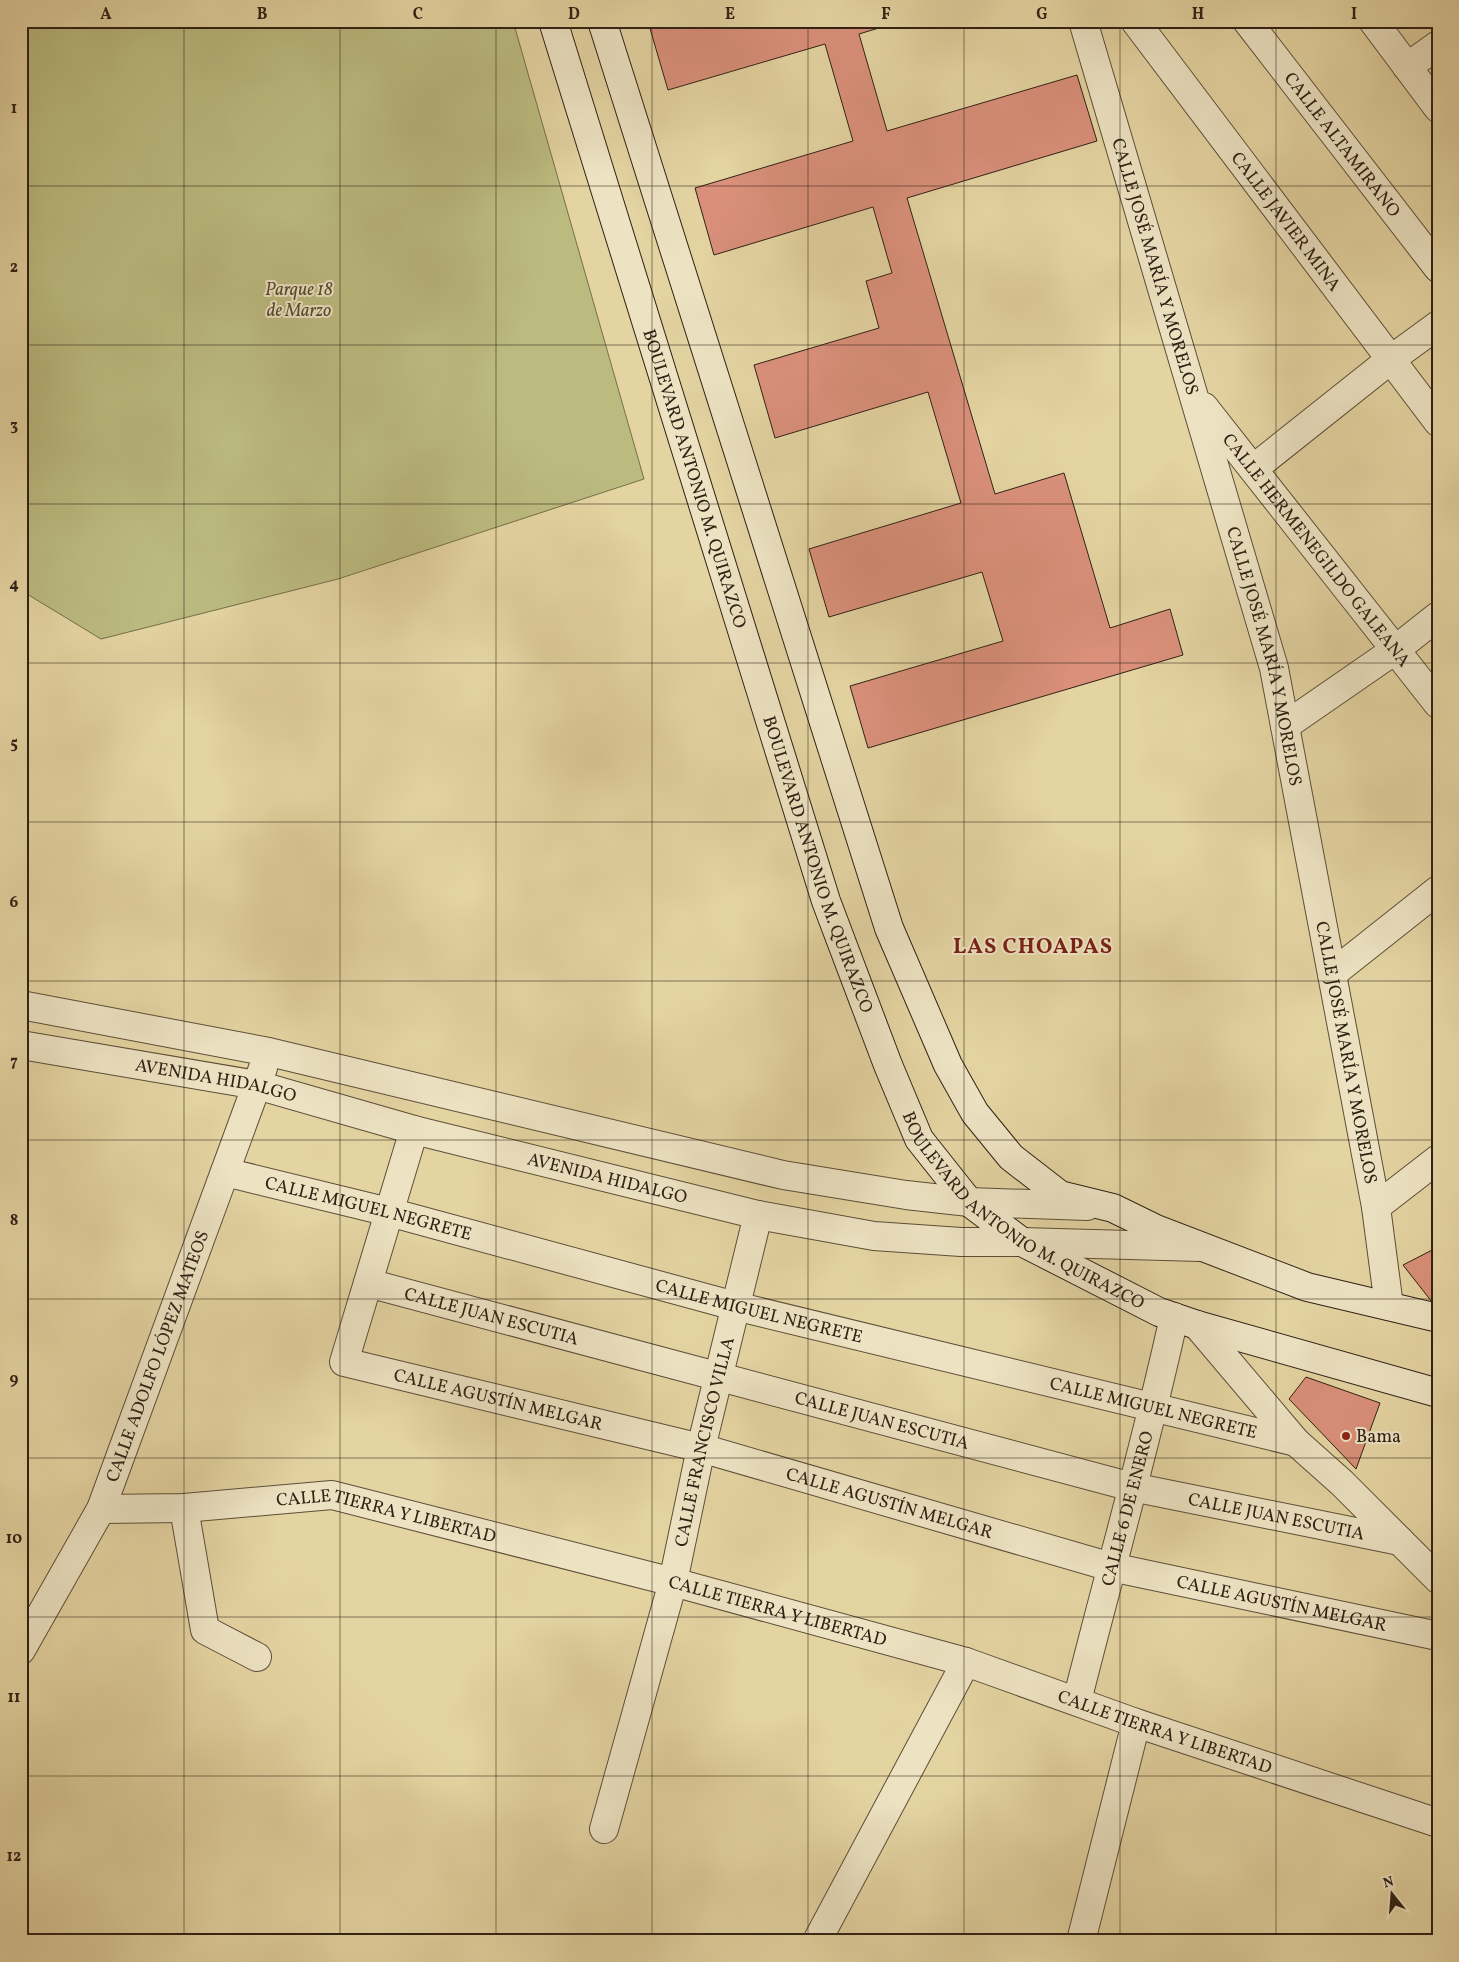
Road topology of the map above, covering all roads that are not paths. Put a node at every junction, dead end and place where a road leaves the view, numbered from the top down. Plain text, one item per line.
1 (553, 21) edge
2 (602, 21) edge
3 (1135, 21) edge
4 (1247, 21) edge
5 (1373, 21) edge
6 (1093, 26) edge
7 (1438, 44) edge
8 (1407, 67) junction
9 (1438, 108) edge
10 (1438, 268) edge
11 (1438, 325) edge
12 (1390, 360) junction
13 (1195, 396) junction
14 (1438, 422) edge
15 (1253, 469) junction
16 (1438, 616) edge
17 (1395, 650) junction
18 (1438, 704) edge
19 (1286, 726) junction
20 (1438, 890) edge
21 (1332, 974) junction
22 (21, 1005) edge
23 (21, 1045) edge
24 (269, 1052) junction
25 (257, 1085) junction
26 (414, 1130) junction
27 (1438, 1159) edge
28 (225, 1172) junction
29 (969, 1202) junction
30 (1113, 1208) junction
31 (1376, 1208) junction
32 (389, 1212) junction
33 (758, 1215) junction
34 (1022, 1242) junction
35 (1203, 1247) junction
36 (368, 1283) junction
37 (736, 1306) junction
38 (1389, 1306) junction
39 (1438, 1318) edge
40 (1186, 1321) junction
41 (718, 1377) junction
42 (1438, 1393) edge
43 (1155, 1408) junction
44 (1296, 1442) junction
45 (701, 1448) junction
46 (1132, 1487) junction
47 (184, 1508) junction
48 (100, 1509) junction
49 (1400, 1541) junction
50 (1111, 1567) junction
51 (1438, 1579) edge
52 (673, 1582) junction
53 (1438, 1636) edge
54 (21, 1650) edge
55 (257, 1657) dead end
56 (966, 1662) junction
57 (1077, 1701) junction
58 (1136, 1722) junction
59 (1438, 1823) edge
60 (604, 1829) dead end
61 (817, 1941) edge
62 (1081, 1941) edge

1 - 29 street, BOULEVARD ANTONIO M. QUIRAZCO
2 - 30 street, BOULEVARD ANTONIO M. QUIRAZCO
3 - 12 street, CALLE JAVIER MINA
4 - 10 street, CALLE ALTAMIRANO
5 - 8 street
6 - 13 street, CALLE JOSÉ MARÍA Y MORELOS
7 - 8 street
8 - 9 street
11 - 12 street
12 - 14 street, CALLE JAVIER MINA
12 - 15 street
13 - 15 street, CALLE HERMENEGILDO GALEANA
13 - 19 street, CALLE JOSÉ MARÍA Y MORELOS
15 - 17 street, CALLE HERMENEGILDO GALEANA
16 - 17 street
17 - 18 street, CALLE HERMENEGILDO GALEANA
17 - 19 street
19 - 21 street, CALLE JOSÉ MARÍA Y MORELOS
20 - 21 street
21 - 31 street, CALLE JOSÉ MARÍA Y MORELOS
22 - 24 street
23 - 25 street, AVENIDA HIDALGO
24 - 25 street, CALLE ADOLFO LÓPEZ MATEOS
24 - 29 street
25 - 26 street, AVENIDA HIDALGO
25 - 28 street, CALLE ADOLFO LÓPEZ MATEOS
26 - 32 street
26 - 33 street, AVENIDA HIDALGO
27 - 31 street
28 - 32 street, CALLE MIGUEL NEGRETE
28 - 48 street, CALLE ADOLFO LÓPEZ MATEOS
29 - 30 street
29 - 34 street, BOULEVARD ANTONIO M. QUIRAZCO
30 - 35 street, BOULEVARD ANTONIO M. QUIRAZCO
31 - 38 street, CALLE JOSÉ MARÍA Y MORELOS
32 - 36 street
32 - 37 street, CALLE MIGUEL NEGRETE
33 - 34 street, AVENIDA HIDALGO
33 - 37 street, CALLE FRANCISCO VILLA
34 - 35 street, AVENIDA HIDALGO
34 - 40 street, BOULEVARD ANTONIO M. QUIRAZCO
35 - 38 street, BOULEVARD ANTONIO M. QUIRAZCO
36 - 41 street, CALLE JUAN ESCUTIA
36 - 45 street, CALLE AGUSTÍN MELGAR
37 - 41 street, CALLE FRANCISCO VILLA
37 - 43 street, CALLE MIGUEL NEGRETE
38 - 39 street, BOULEVARD ANTONIO M. QUIRAZCO
40 - 42 street, BOULEVARD ANTONIO M. QUIRAZCO
40 - 43 street, CALLE 6 DE ENERO
40 - 44 street
41 - 45 street, CALLE FRANCISCO VILLA
41 - 46 street, CALLE JUAN ESCUTIA
43 - 44 street, CALLE MIGUEL NEGRETE
43 - 46 street, CALLE 6 DE ENERO
44 - 49 street
45 - 50 street, CALLE AGUSTÍN MELGAR
45 - 52 street, CALLE FRANCISCO VILLA
46 - 49 street, CALLE JUAN ESCUTIA
46 - 50 street, CALLE 6 DE ENERO
47 - 48 street, CALLE TIERRA Y LIBERTAD
47 - 52 street, CALLE TIERRA Y LIBERTAD
47 - 55 street
48 - 54 street, CALLE ADOLFO LÓPEZ MATEOS
49 - 51 street
50 - 53 street, CALLE AGUSTÍN MELGAR
50 - 57 street, CALLE 6 DE ENERO
52 - 56 street, CALLE TIERRA Y LIBERTAD
52 - 60 street, CALLE FRANCISCO VILLA
56 - 57 street, CALLE TIERRA Y LIBERTAD
56 - 61 street
57 - 58 street, CALLE TIERRA Y LIBERTAD
58 - 59 street, CALLE TIERRA Y LIBERTAD
58 - 62 street

